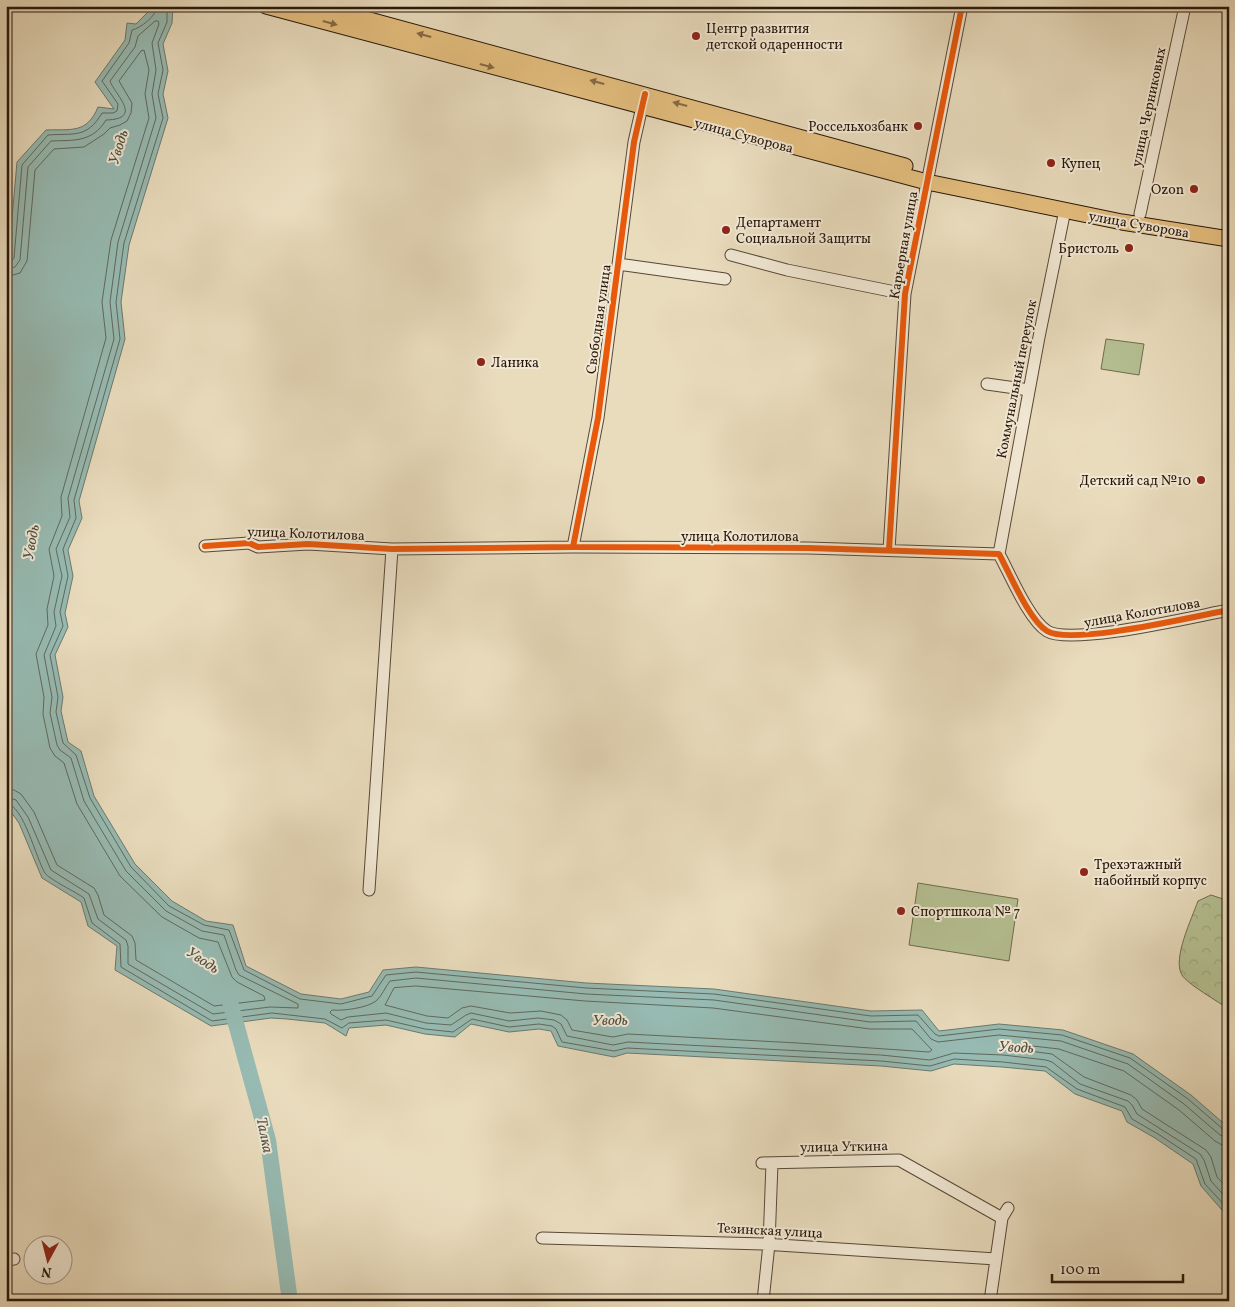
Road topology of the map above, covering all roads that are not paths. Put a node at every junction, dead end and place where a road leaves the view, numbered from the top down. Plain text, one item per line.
1 (266, 6) edge
2 (318, 6) edge
3 (962, 6) edge
4 (1185, 6) edge
5 (367, 27) junction
6 (643, 101) junction
7 (928, 178) junction
8 (1065, 210) junction
9 (1140, 214) junction
10 (1229, 229) edge
11 (1229, 239) edge
12 (731, 256) dead end
13 (618, 264) junction
14 (725, 278) dead end
15 (905, 294) junction
16 (987, 384) dead end
17 (1029, 390) junction
18 (205, 546) dead end
19 (573, 547) junction
20 (392, 549) junction
21 (888, 550) junction
22 (999, 554) junction
23 (1229, 610) edge
24 (369, 890) dead end
25 (1008, 1208) dead end
26 (1002, 1218) junction
27 (542, 1238) dead end
28 (769, 1244) junction
29 (996, 1259) junction
30 (763, 1301) edge
31 (990, 1301) edge

1 -> 5 main road, улица Суворова
2 - 5 main road, улица Суворова
3 - 7 street, Карьерная улица
4 - 9 street, улица Черниковых
5 - 6 main road, улица Суворова
6 - 7 main road, улица Суворова
6 - 13 street, Свободная улица
7 - 8 main road, улица Суворова
7 - 9 main road, улица Суворова
7 - 15 street, Карьерная улица
8 - 11 main road, улица Суворова
8 - 17 street, Коммунальный переулок
9 - 10 main road, улица Суворова
12 - 15 street
13 - 14 street
13 - 19 street, Свободная улица
15 - 21 street, Карьерная улица
16 - 17 street
17 - 22 street, Коммунальный переулок
18 - 20 street, улица Колотилова
19 - 20 street, улица Колотилова
19 - 21 street, улица Колотилова
20 - 24 street
21 - 22 street, улица Колотилова
22 - 23 street, улица Колотилова
25 - 26 street
26 - 28 street, улица Уткина
26 - 29 street
27 - 28 street, Тезинская улица
28 - 29 street, Тезинская улица
28 - 30 street
29 - 31 street

